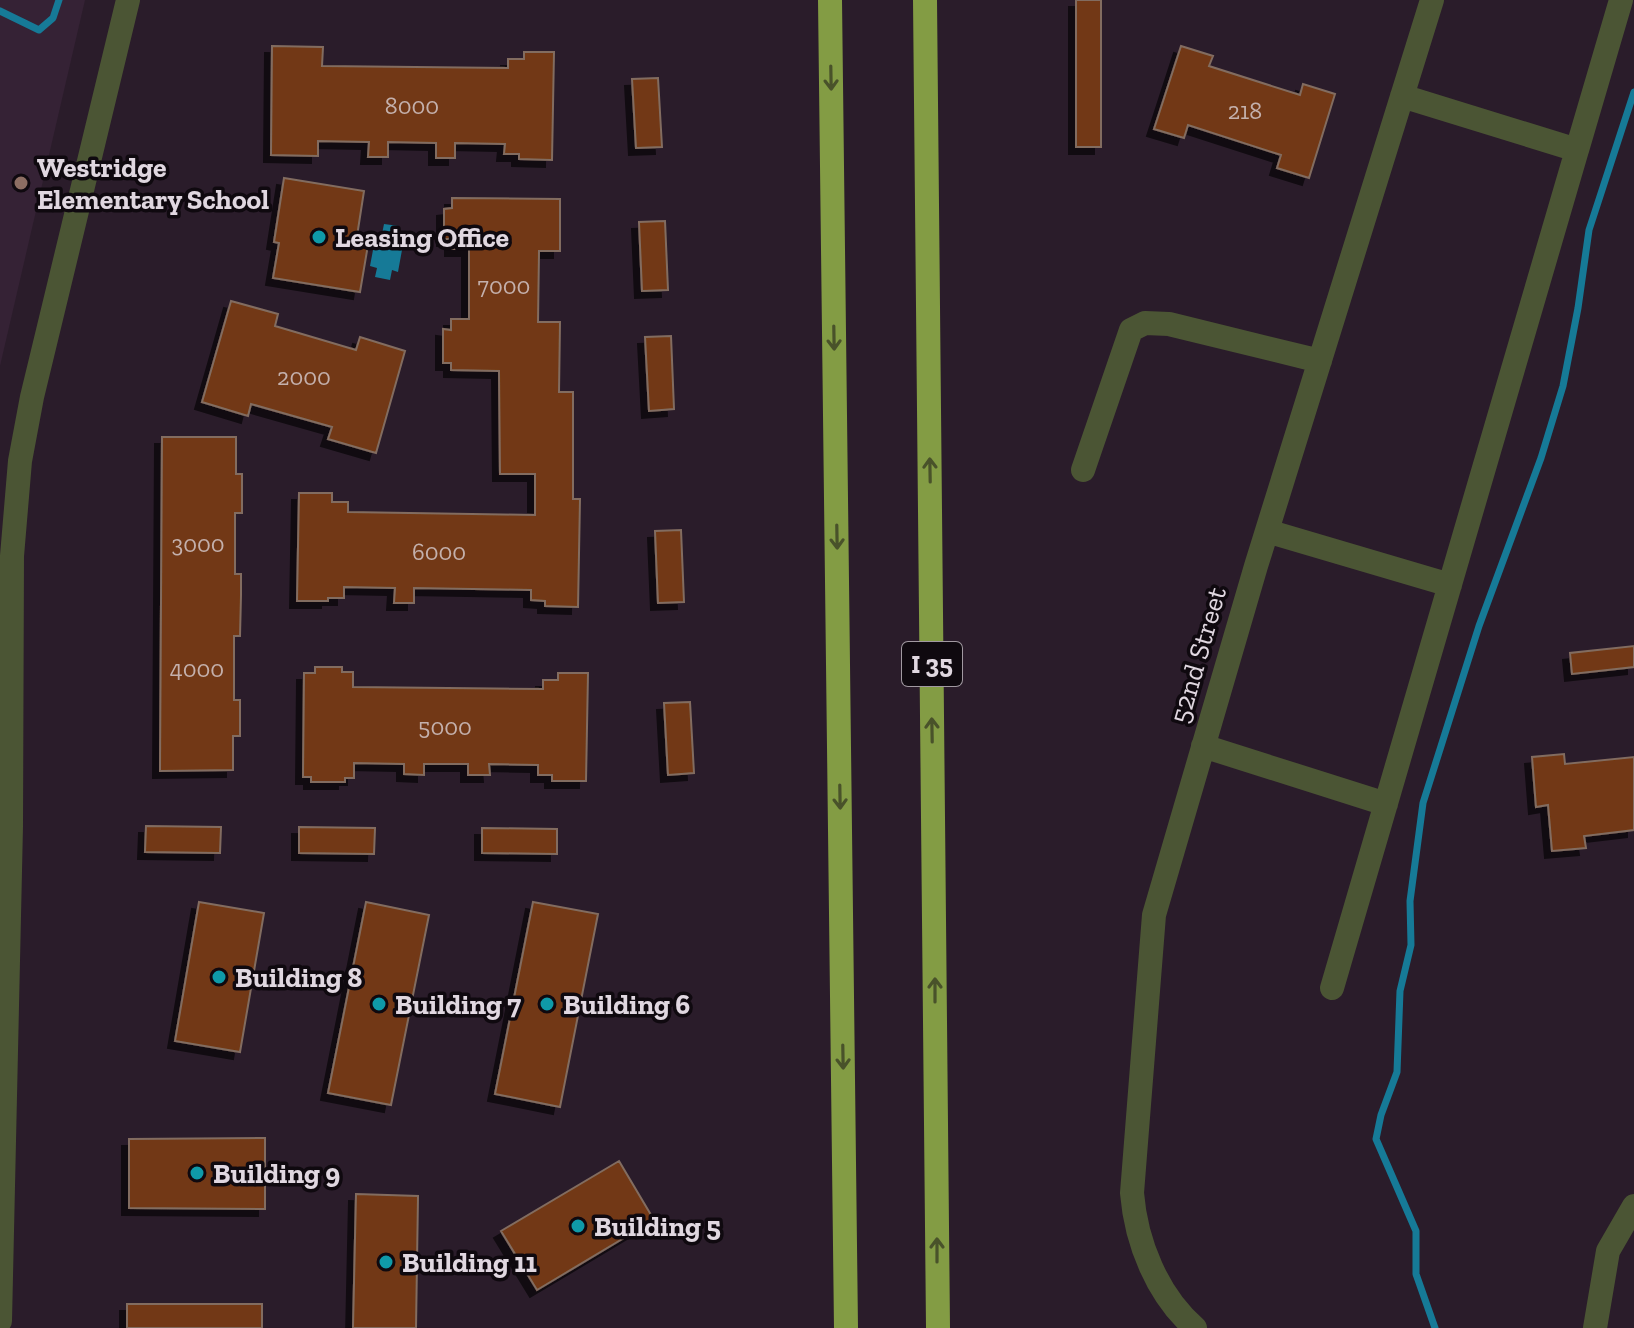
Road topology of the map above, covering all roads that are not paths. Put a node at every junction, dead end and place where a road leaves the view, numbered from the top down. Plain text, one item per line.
1 (128, 0) edge
2 (830, 0) edge
3 (925, 0) edge
4 (1432, 0) edge
5 (1621, 0) edge
6 (1402, 96) junction
7 (1577, 150) junction
8 (1320, 361) junction
9 (1083, 470) dead end
10 (1267, 531) junction
11 (1450, 585) junction
12 (1203, 746) junction
13 (1386, 804) junction
14 (1332, 988) dead end
15 (3, 1053) edge
16 (1634, 1206) edge
17 (0, 1321) edge
18 (846, 1328) edge
19 (938, 1328) edge
20 (1195, 1328) edge
21 (1595, 1328) edge

1 - 15 street
2 -> 18 highway
19 -> 3 highway, I 35
4 - 6 street, 52nd Street
5 - 7 street
6 - 7 street
6 - 8 street, 52nd Street
7 - 11 street
8 - 9 street
8 - 10 street, 52nd Street
10 - 11 street
10 - 12 street, 52nd Street
11 - 13 street
12 - 13 street
12 - 20 street, 52nd Street
13 - 14 street
15 - 17 street
16 - 21 street

